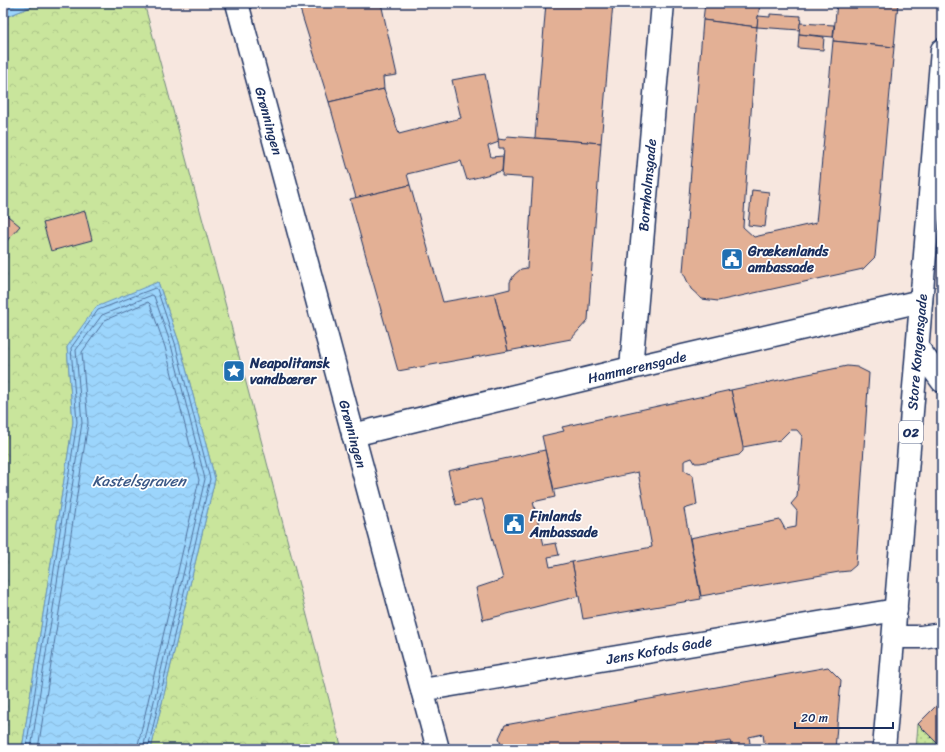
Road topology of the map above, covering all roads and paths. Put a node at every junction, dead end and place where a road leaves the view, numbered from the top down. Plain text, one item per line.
1 (237, 3) edge
2 (663, 3) edge
3 (942, 50) edge
4 (921, 301) junction
5 (918, 348) junction
6 (631, 368) junction
7 (942, 381) edge
8 (353, 435) junction
9 (896, 610) junction
10 (942, 634) edge
11 (894, 637) junction
12 (422, 690) junction
13 (438, 749) edge
14 (884, 749) edge

1 - 8 street, Grønningen
2 - 6 street, Bornholmsgade
3 - 4 street, Store Kongensgade / O2
4 - 5 street, Store Kongensgade / O2
4 - 6 street, Hammerensgade
5 - 7 street
5 - 9 street, Store Kongensgade / O2
6 - 8 street, Hammerensgade
8 - 12 street, Grønningen
9 - 11 street, Store Kongensgade / O2
9 - 12 street, Jens Kofods Gade
10 - 11 street
11 - 14 street, Store Kongensgade / O2
12 - 13 street, Grønningen

